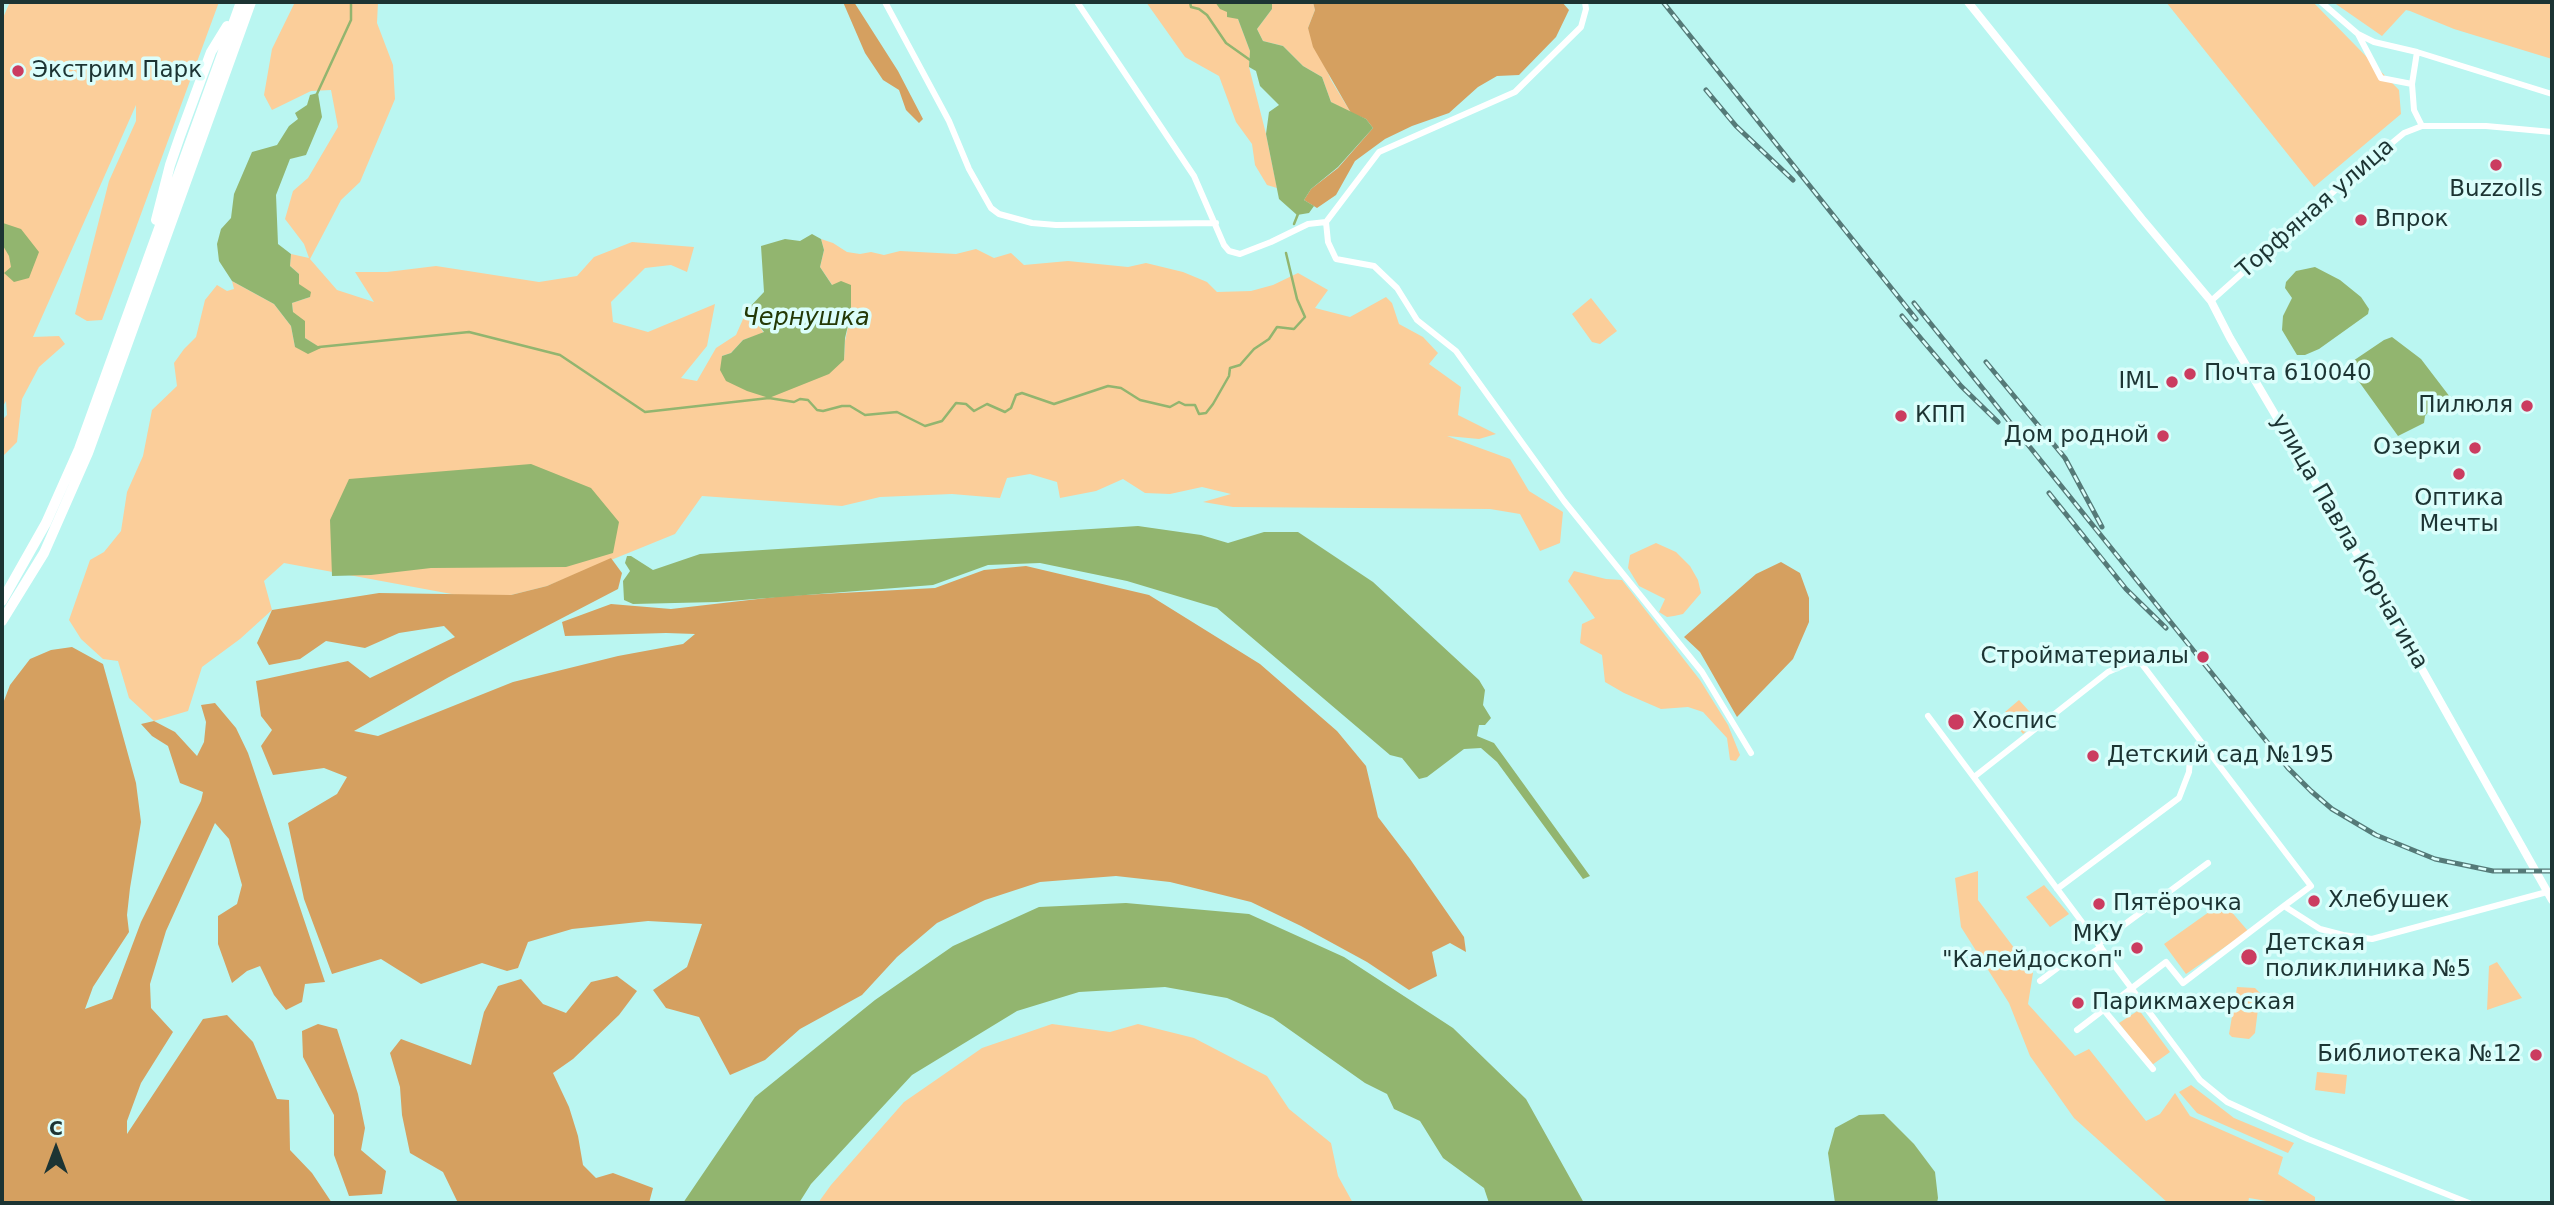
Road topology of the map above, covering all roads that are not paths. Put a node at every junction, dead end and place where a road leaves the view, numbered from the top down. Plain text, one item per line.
1 (240, 2) edge
2 (251, 2) edge
3 (885, 2) edge
4 (1077, 2) edge
5 (1584, 2) edge
6 (1968, 2) edge
7 (2321, 2) edge
8 (2358, 34) junction
9 (2417, 52) junction
10 (2412, 84) junction
11 (2552, 94) edge
12 (2422, 126) junction
13 (2552, 132) edge
14 (1326, 222) junction
15 (1216, 223) junction
16 (2211, 301) junction
17 (2, 601) edge
18 (2, 621) edge
19 (2108, 672) junction
20 (2114, 679) dead end
21 (1928, 716) dead end
22 (2204, 747) junction
23 (1751, 753) dead end
24 (1974, 777) junction
25 (2208, 863) dead end
26 (2057, 889) junction
27 (2550, 896) edge
28 (2284, 906) junction
29 (2099, 945) junction
30 (2040, 981) dead end
31 (2130, 987) junction
32 (2103, 1009) junction
33 (2077, 1030) dead end
34 (2153, 1069) dead end
35 (2469, 1203) edge

1 - 17 highway
2 - 18 highway
3 - 15 street
4 - 15 street
5 - 14 street
6 - 16 main road, улица Павла Корчагина
7 - 8 street
8 - 9 street
8 - 10 street
9 - 10 street
9 - 11 street
10 - 12 street
12 - 13 street
12 - 16 street, Торфяная улица
14 - 15 street
14 - 23 street
16 - 27 main road, улица Павла Корчагина
19 - 20 street
19 - 22 street
19 - 24 street
21 - 24 street
22 - 26 street
22 - 28 street
24 - 26 street
25 - 29 street
26 - 29 street
27 - 28 street
28 - 31 street
29 - 30 street
29 - 31 street
31 - 32 street
31 - 35 street
32 - 33 street
32 - 34 street

